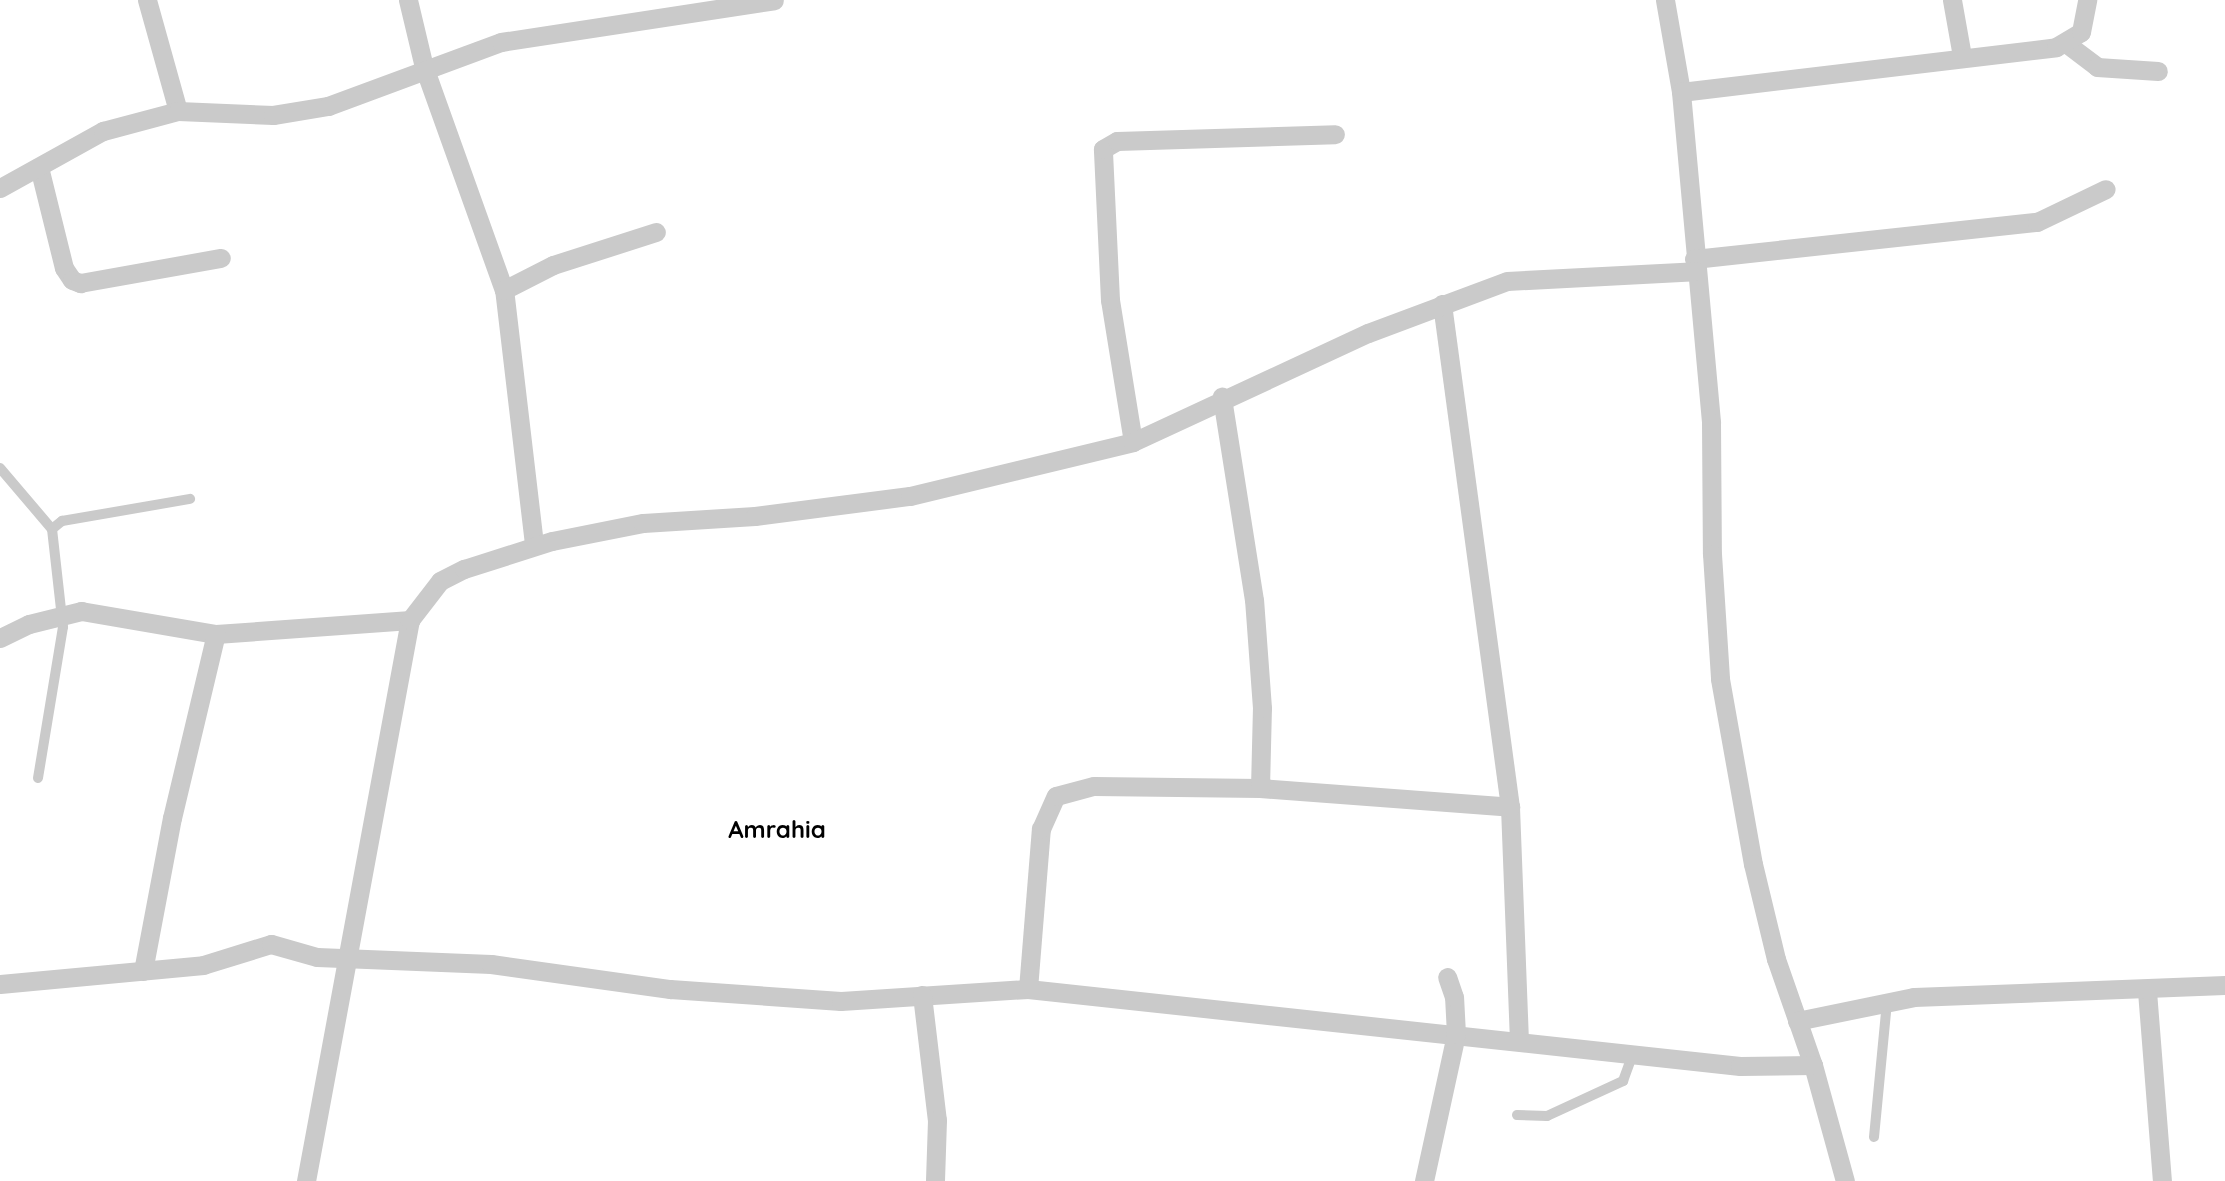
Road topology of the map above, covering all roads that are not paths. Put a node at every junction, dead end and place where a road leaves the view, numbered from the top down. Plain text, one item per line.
1 (146, 0) edge
2 (408, 0) edge
3 (774, 0) edge
4 (1665, 0) edge
5 (1952, 0) edge
6 (2087, 0) edge
7 (2067, 44) junction
8 (1962, 56) junction
9 (424, 67) junction
10 (2158, 71) dead end
11 (1681, 92) junction
12 (178, 110) junction
13 (1335, 134) dead end
14 (39, 167) junction
15 (0, 188) edge
16 (2106, 189) dead end
17 (656, 232) dead end
18 (221, 258) dead end
19 (1695, 265) junction
20 (504, 290) junction
21 (1442, 304) junction
22 (1222, 397) junction
23 (1133, 442) junction
24 (0, 468) edge
25 (190, 499) dead end
26 (52, 529) junction
27 (534, 544) junction
28 (62, 613) junction
29 (410, 620) junction
30 (216, 634) junction
31 (0, 638) edge
32 (38, 778) dead end
33 (1260, 788) junction
34 (1510, 807) junction
35 (349, 959) junction
36 (143, 971) junction
37 (1447, 977) dead end
38 (0, 984) edge
39 (2225, 985) edge
40 (1028, 989) junction
41 (2147, 991) junction
42 (922, 995) junction
43 (1887, 1002) junction
44 (1797, 1021) junction
45 (1456, 1034) junction
46 (1519, 1040) junction
47 (1634, 1054) junction
48 (1813, 1065) junction
49 (1517, 1115) dead end
50 (1874, 1137) dead end
51 (306, 1181) edge
52 (935, 1181) edge
53 (1424, 1181) edge
54 (1845, 1181) edge
55 (2162, 1181) edge

1 - 12 street
2 - 9 street
3 - 9 street
4 - 11 street
5 - 8 street
6 - 7 street
7 - 8 street
7 - 10 street
8 - 11 street
9 - 12 street
9 - 20 street
11 - 19 street
12 - 14 street
13 - 23 street
14 - 15 street
14 - 18 street
16 - 19 street
17 - 20 street
19 - 21 street
19 - 44 street
20 - 27 street
21 - 22 street
21 - 34 street
22 - 23 street
22 - 33 street
23 - 27 street
24 - 26 lane
25 - 26 lane
26 - 28 lane
27 - 29 street
28 - 30 street
28 - 31 street
28 - 32 lane
29 - 30 street
29 - 35 street
30 - 36 street
33 - 34 street
33 - 40 street
34 - 46 street
35 - 36 street
35 - 42 street
35 - 51 street
36 - 38 street
37 - 45 street
39 - 41 street
40 - 42 street
40 - 45 street
41 - 43 street
41 - 55 street
42 - 52 street
43 - 44 street
43 - 50 lane
44 - 48 street
45 - 46 street
45 - 53 street
46 - 47 street
47 - 48 street
47 - 49 lane
48 - 54 street

